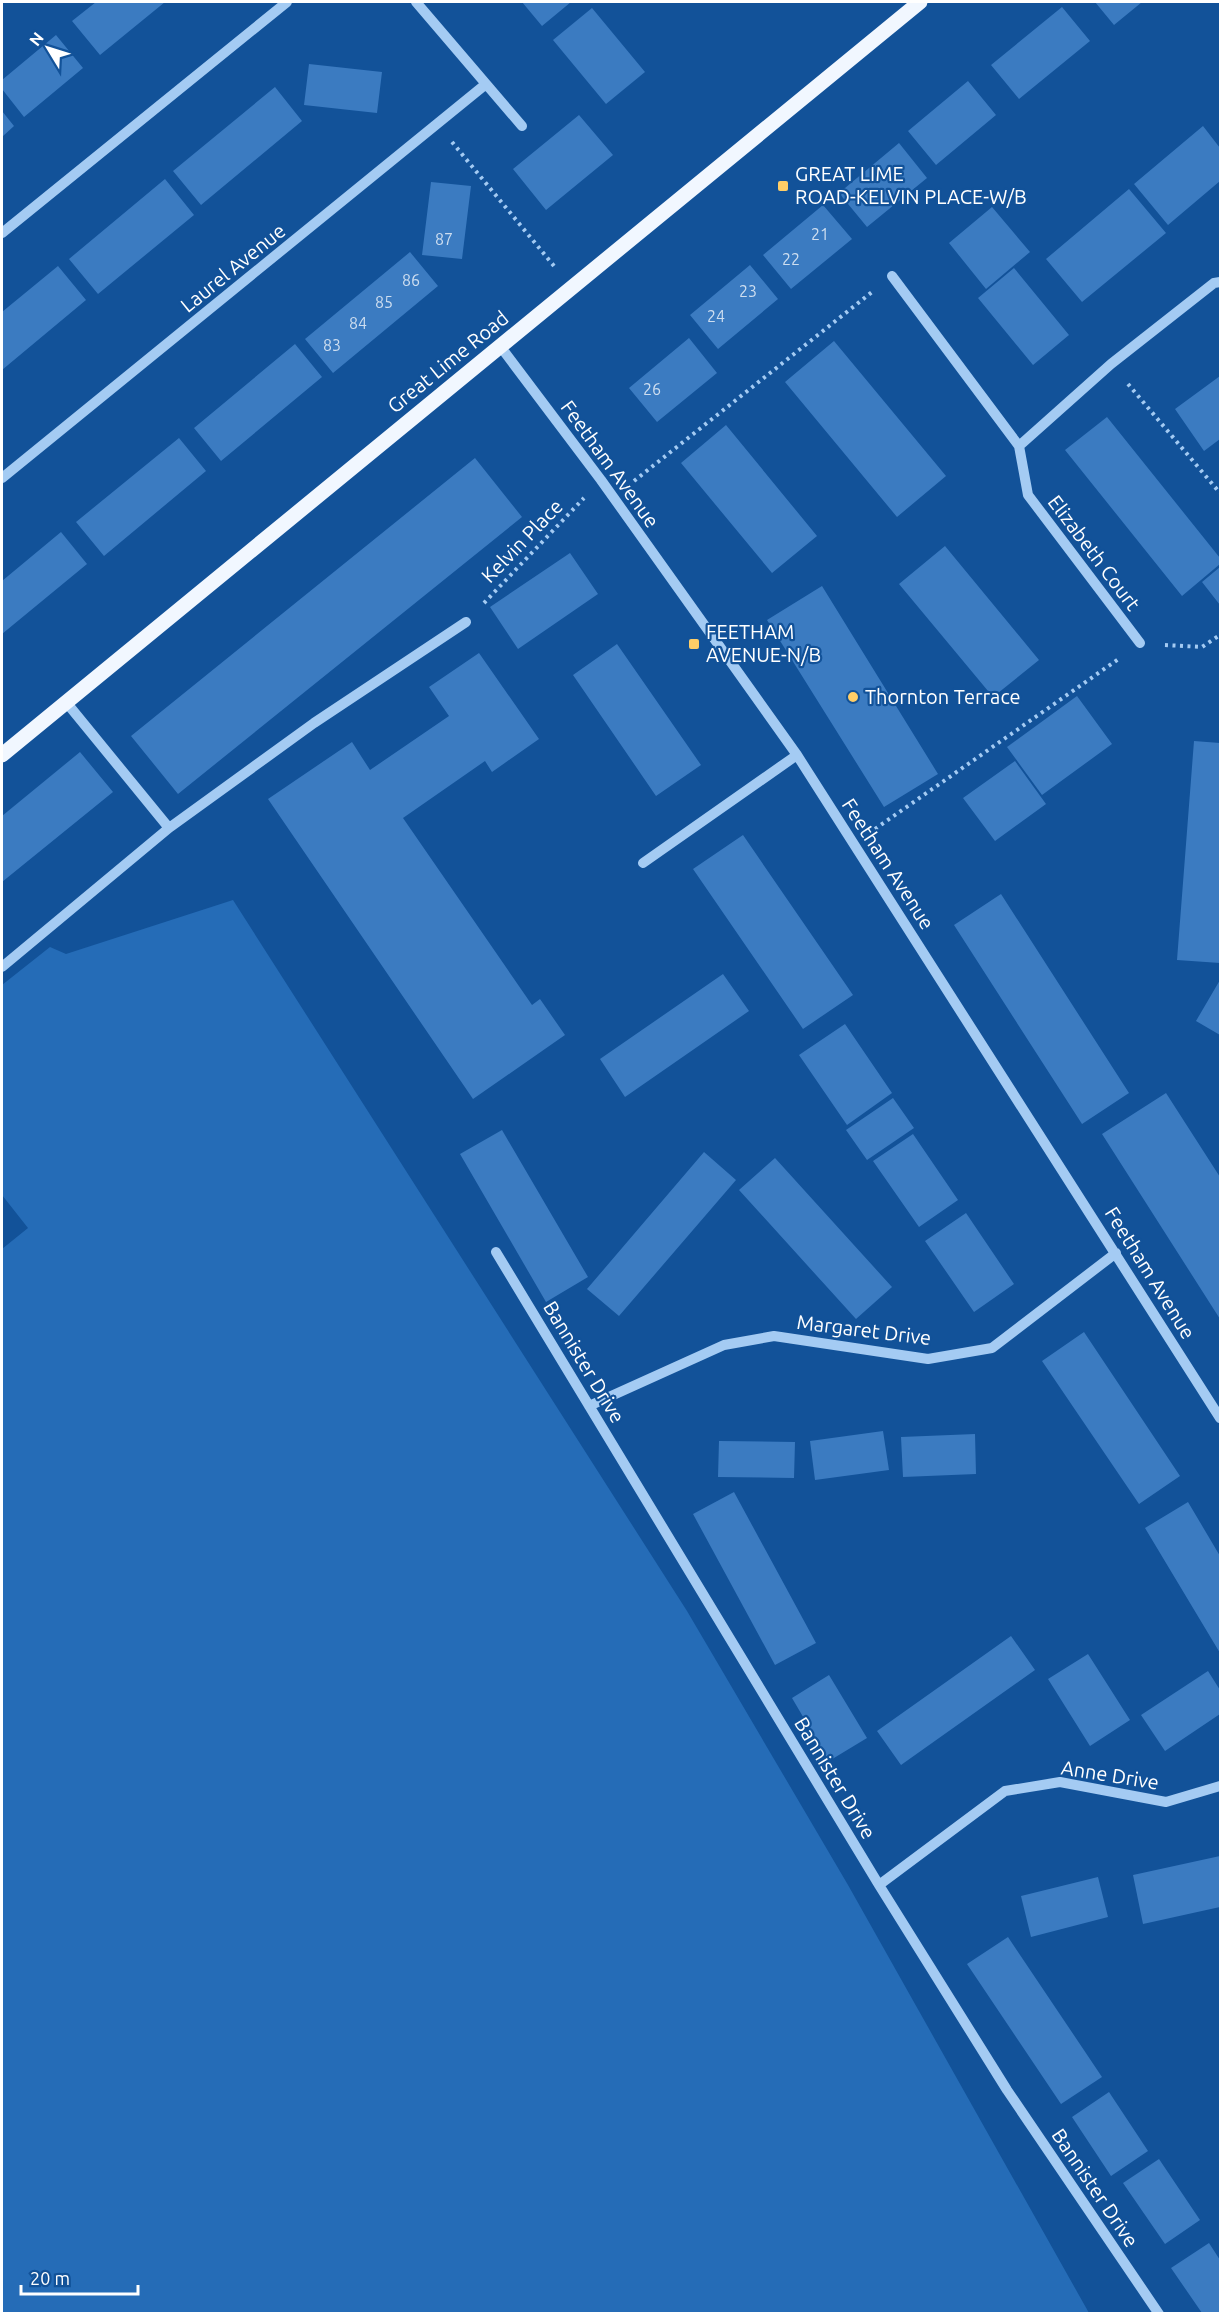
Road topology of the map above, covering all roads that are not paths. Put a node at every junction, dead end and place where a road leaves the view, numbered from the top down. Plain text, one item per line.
1 (287, 2) edge
2 (416, 2) edge
3 (920, 2) edge
4 (486, 84) junction
5 (522, 126) dead end
6 (2, 233) edge
7 (892, 276) road end
8 (1221, 282) edge
9 (500, 346) junction
10 (1019, 446) junction
11 (2, 478) edge
12 (466, 622) road end
13 (1140, 643) road end
14 (66, 702) junction
15 (2, 755) edge
16 (797, 755) junction
17 (169, 828) junction
18 (643, 863) dead end
19 (2, 967) edge
20 (496, 1252) dead end
21 (1116, 1253) junction
22 (589, 1406) junction
23 (1221, 1418) edge
24 (1221, 1786) edge
25 (879, 1885) junction
26 (1159, 2313) edge

1 - 6 street
2 - 4 street
3 - 9 main road, Great Lime Road
4 - 5 street
4 - 11 street, Laurel Avenue
7 - 10 street, Elizabeth Court
8 - 10 street
9 - 14 main road, Great Lime Road
9 - 16 street, Feetham Avenue
10 - 13 street, Elizabeth Court
12 - 17 street
14 - 15 main road, Great Lime Road
14 - 17 street
16 - 18 street
16 - 21 street, Feetham Avenue
17 - 19 street
20 - 22 street, Bannister Drive
21 - 22 street, Margaret Drive
21 - 23 street, Feetham Avenue
22 - 25 street, Bannister Drive
24 - 25 street, Anne Drive
25 - 26 street, Bannister Drive

